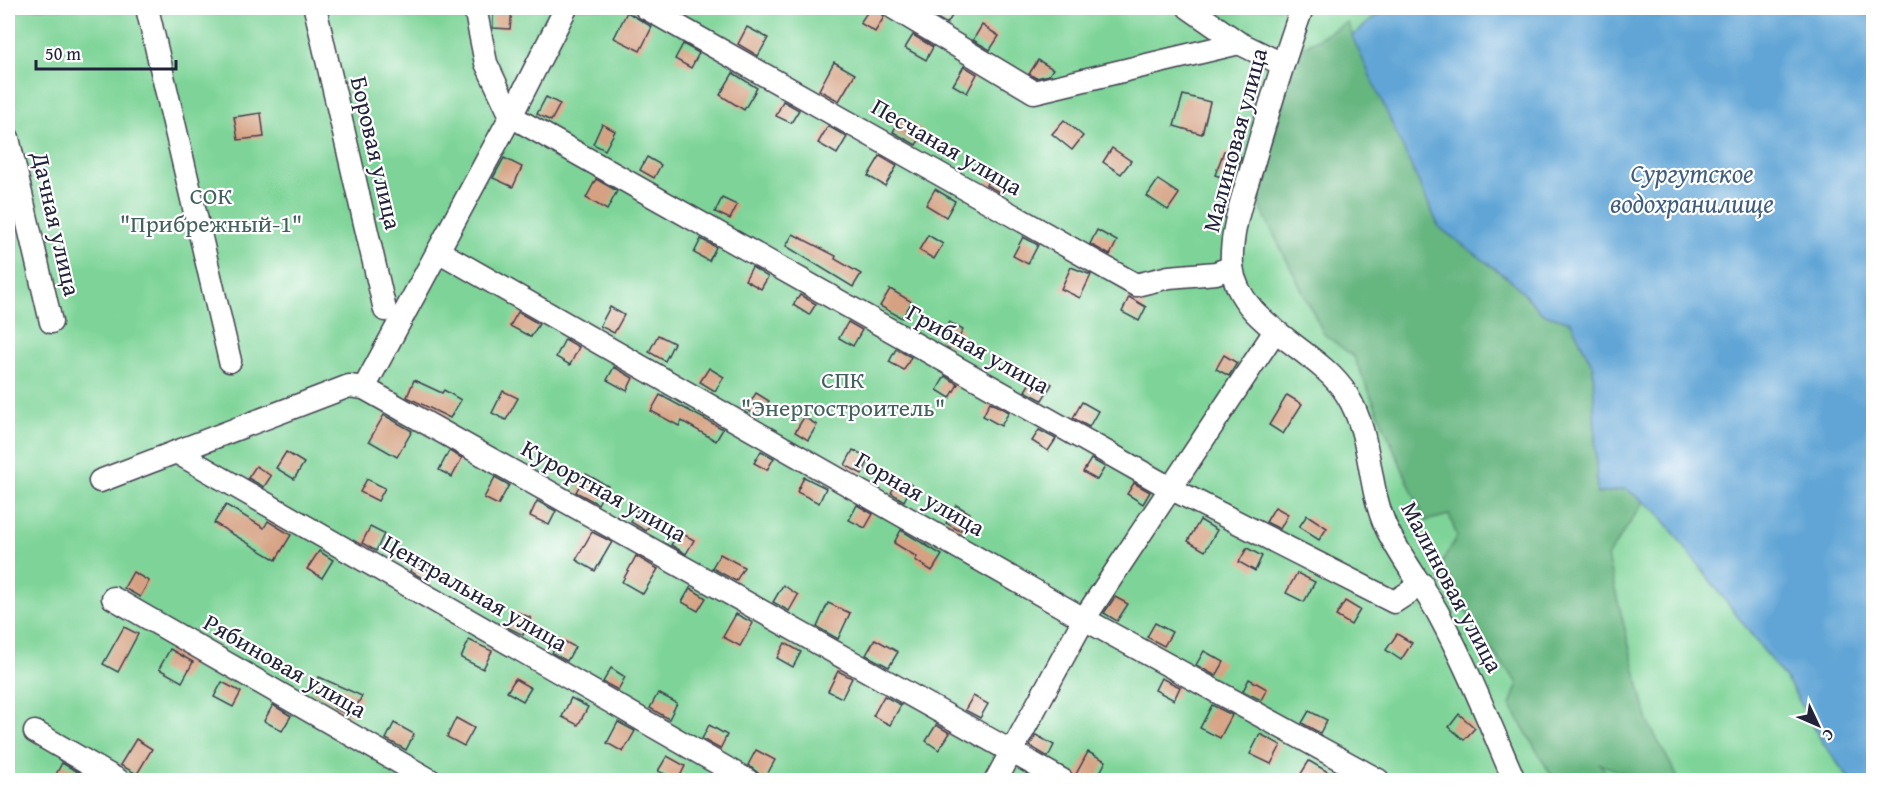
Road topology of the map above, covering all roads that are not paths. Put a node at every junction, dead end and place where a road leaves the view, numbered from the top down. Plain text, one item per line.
1 (147, 8) edge
2 (315, 8) edge
3 (475, 8) edge
4 (566, 8) edge
5 (646, 8) edge
6 (894, 8) edge
7 (1189, 8) edge
8 (1302, 8) edge
9 (1239, 43) junction
10 (1282, 64) junction
11 (511, 116) junction
12 (8, 138) edge
13 (438, 251) junction
14 (1232, 267) junction
15 (385, 310) dead end
16 (51, 322) dead end
17 (1275, 331) junction
18 (230, 361) dead end
19 (364, 388) junction
20 (176, 452) junction
21 (100, 481) dead end
22 (1170, 488) junction
23 (1422, 584) junction
24 (113, 598) dead end
25 (1084, 619) junction
26 (34, 732) dead end
27 (1011, 751) junction
28 (118, 780) edge
29 (430, 780) edge
30 (747, 780) edge
31 (996, 780) edge
32 (1062, 780) edge
33 (1378, 780) edge
34 (1514, 780) edge

1 - 18 street
2 - 15 street, Боровая улица
3 - 11 street
4 - 11 street
5 - 14 street, Песчаная улица
6 - 9 street
7 - 9 street
8 - 10 street, Малиновая улица
9 - 10 street
10 - 14 street, Малиновая улица
11 - 13 street
11 - 22 street, Грибная улица
12 - 16 street, Дачная улица
13 - 19 street
13 - 25 street, Горная улица
14 - 17 street, Малиновая улица
17 - 22 street
17 - 23 street, Малиновая улица
19 - 20 street
19 - 27 street, Курортная улица
20 - 21 street
20 - 30 street, Центральная улица
22 - 23 street, Грибная улица
22 - 25 street
23 - 34 street, Малиновая улица
24 - 29 street, Рябиновая улица
25 - 27 street
25 - 33 street, Горная улица
26 - 28 street
27 - 31 street
27 - 32 street, Курортная улица

